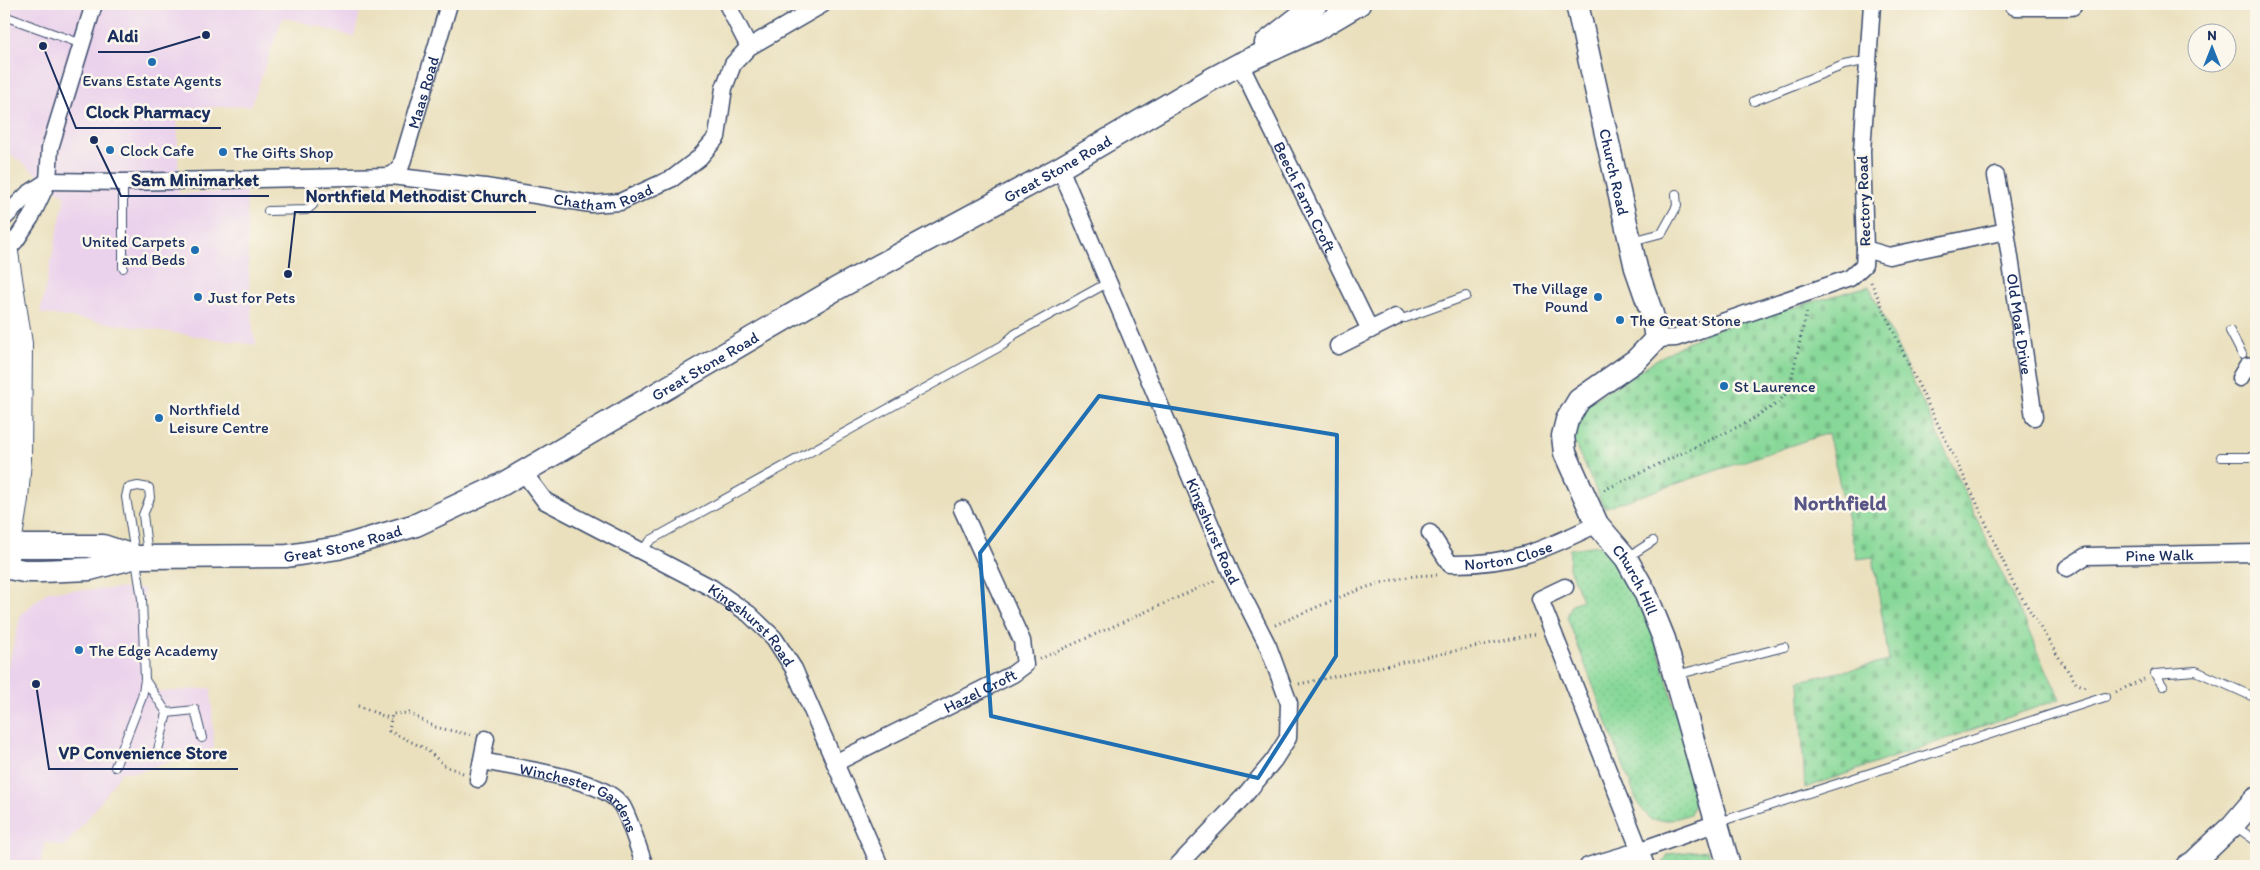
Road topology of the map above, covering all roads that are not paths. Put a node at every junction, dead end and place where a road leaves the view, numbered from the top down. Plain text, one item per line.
1 (94, 4) edge
2 (449, 4) edge
3 (727, 4) edge
4 (823, 4) edge
5 (1316, 4) edge
6 (1359, 4) edge
7 (1577, 4) edge
8 (1872, 4) edge
9 (2016, 4) edge
10 (2071, 4) edge
11 (4, 16) edge
12 (82, 44) junction
13 (749, 48) junction
14 (1869, 63) junction
15 (1240, 64) junction
16 (1754, 101) dead end
17 (1060, 168) junction
18 (391, 176) junction
19 (1996, 176) dead end
20 (311, 178) junction
21 (48, 181) junction
22 (124, 182) junction
23 (1676, 194) dead end
24 (268, 211) dead end
25 (4, 218) edge
26 (2006, 231) junction
27 (1630, 242) junction
28 (4, 253) edge
29 (1865, 257) junction
30 (122, 268) dead end
31 (1109, 282) junction
32 (1466, 296) dead end
33 (1396, 317) joint
34 (1370, 330) junction
35 (2230, 331) dead end
36 (1656, 339) junction
37 (1338, 346) dead end
38 (2246, 366) edge
39 (2034, 417) dead end
40 (2221, 456) dead end
41 (2256, 457) edge
42 (525, 471) junction
43 (962, 508) dead end
44 (1598, 524) junction
45 (1430, 533) dead end
46 (1653, 541) dead end
47 (641, 552) junction
48 (2256, 553) edge
49 (4, 556) edge
50 (142, 557) junction
51 (1626, 558) junction
52 (2066, 568) dead end
53 (1565, 587) dead end
54 (1784, 647) dead end
55 (1674, 676) junction
56 (145, 680) junction
57 (2163, 686) dead end
58 (2105, 697) road end
59 (2256, 698) edge
60 (167, 713) junction
61 (202, 738) dead end
62 (486, 739) road end
63 (158, 750) dead end
64 (482, 761) junction
65 (835, 763) junction
66 (115, 767) dead end
67 (478, 778) road end
68 (2256, 798) edge
69 (1717, 823) junction
70 (2233, 825) junction
71 (2256, 841) edge
72 (1641, 850) junction
73 (645, 866) edge
74 (880, 866) edge
75 (1177, 866) edge
76 (1588, 866) edge
77 (1646, 866) edge
78 (1729, 866) edge
79 (2187, 866) edge

1 - 12 street
2 - 18 street, Maas Road
3 - 13 street
4 - 13 street, Chatham Road
5 - 15 street, Great Stone Road
6 - 15 street, Great Stone Road
7 - 27 street, Church Road
8 - 14 street, Rectory Road
9 - 10 street
11 - 12 lane
12 - 21 street
13 - 18 street, Chatham Road
14 - 16 lane
14 - 29 street, Rectory Road
15 - 17 street, Great Stone Road
15 - 34 street, Beech Farm Croft
17 - 31 street, Kingshurst Road
17 - 42 street, Great Stone Road
18 - 20 street, Chatham Road
19 - 26 street, Old Moat Drive
20 - 22 street, Chatham Road
20 - 24 lane
21 - 22 street, Chatham Road
21 - 25 street
21 - 28 street
22 - 30 lane
23 - 27 lane
26 - 29 street
26 - 39 street, Old Moat Drive
27 - 36 street, Church Road
28 - 49 highway
29 - 36 street, Rectory Road
31 - 47 lane
31 - 75 street, Kingshurst Road
32 - 33 lane
33 - 34 street
34 - 37 street
35 - 38 lane
36 - 44 street, Church Hill
40 - 41 lane
42 - 47 street, Kingshurst Road
42 - 50 street, Great Stone Road
43 - 65 street, Hazel Croft
44 - 45 street, Norton Close
44 - 51 street, Church Hill
46 - 51 lane
47 - 65 street, Kingshurst Road
48 - 52 street, Pine Walk
49 - 50 street, Great Stone Road
50 - 50 lane
50 - 56 lane
51 - 55 street, Church Hill
53 - 72 street
54 - 55 lane
55 - 69 street, Church Hill
56 - 60 lane
56 - 66 lane
57 - 59 lane
58 - 69 lane
60 - 61 lane
60 - 63 lane
62 - 64 street
64 - 67 street
64 - 73 street, Winchester Gardens
65 - 74 street, Kingshurst Road
68 - 70 street
69 - 72 street
69 - 78 street, Church Hill
70 - 71 lane
70 - 79 street
72 - 76 street
72 - 77 street

